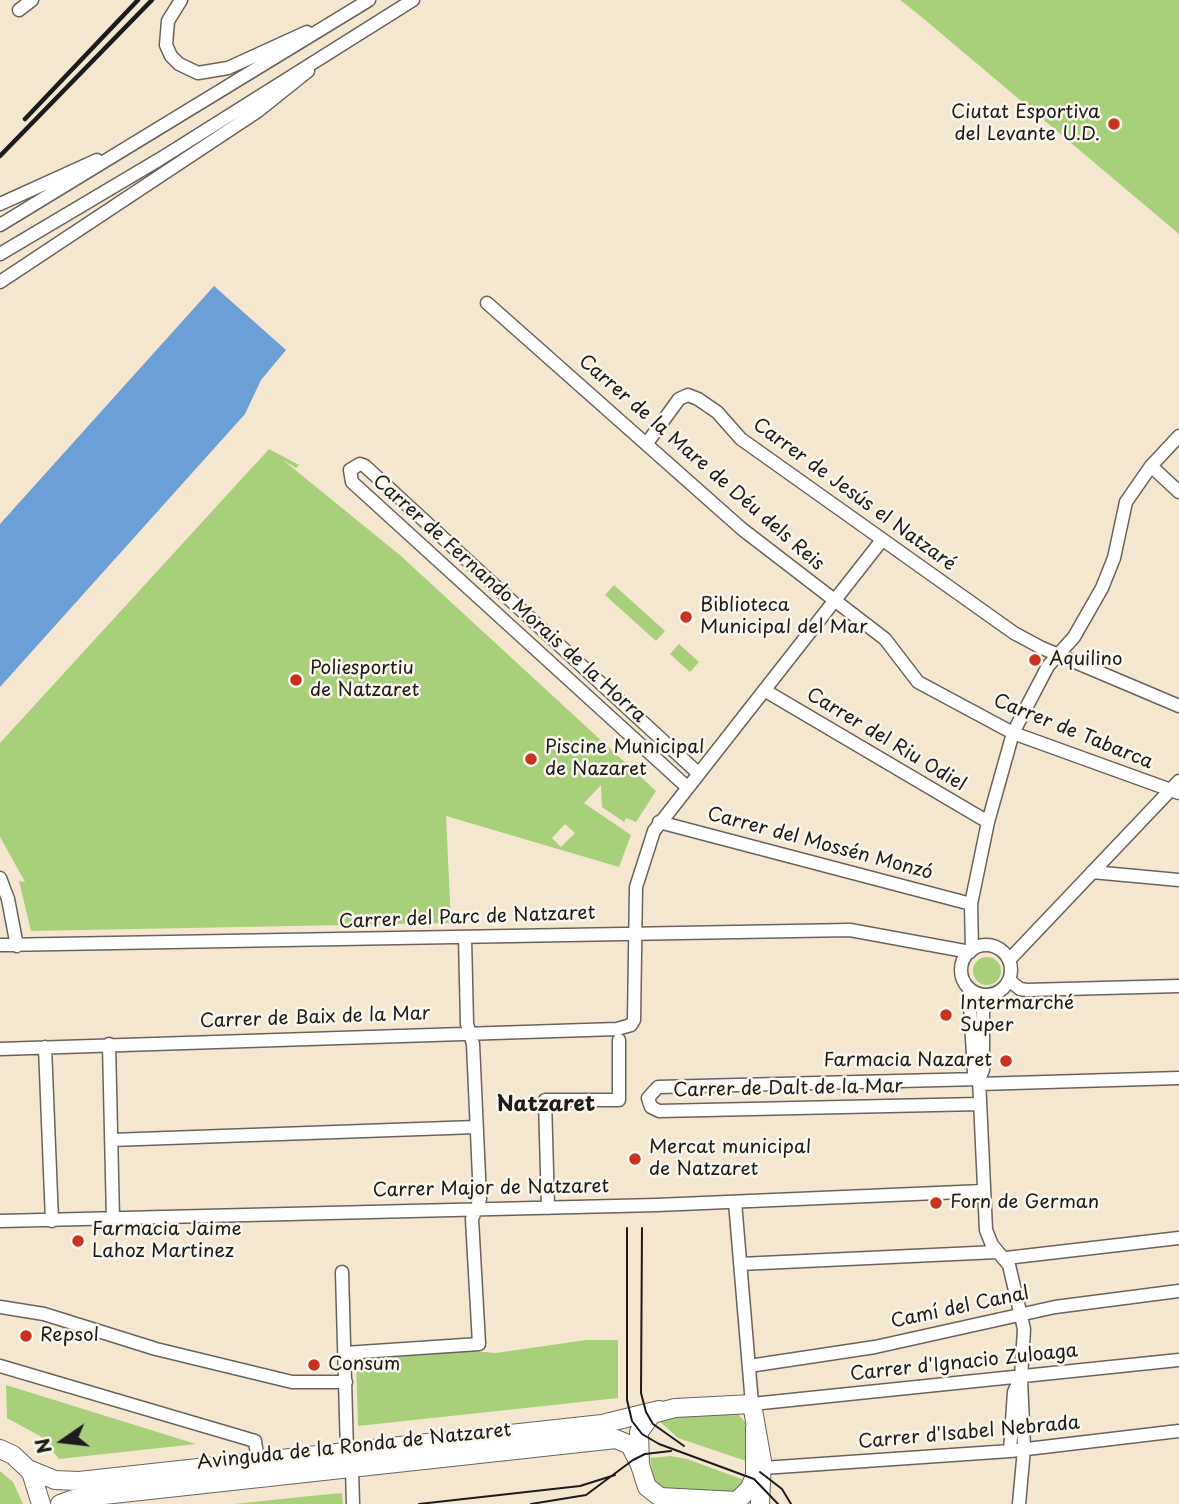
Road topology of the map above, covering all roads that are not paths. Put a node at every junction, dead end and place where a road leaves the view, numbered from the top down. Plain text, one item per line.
1 (32, 0) edge
2 (181, 0) edge
3 (369, 0) edge
4 (413, 0) edge
5 (18, 5) edge
6 (346, 15) junction
7 (324, 55) junction
8 (136, 143) junction
9 (0, 204) edge
10 (0, 225) edge
11 (0, 254) edge
12 (0, 282) edge
13 (487, 303) dead end
14 (1179, 436) edge
15 (647, 443) junction
16 (1152, 466) junction
17 (1179, 492) edge
18 (882, 540) junction
19 (833, 602) junction
20 (1056, 654) junction
21 (918, 681) joint
22 (764, 690) junction
23 (1179, 706) edge
24 (1013, 733) junction
25 (698, 773) junction
26 (1179, 781) edge
27 (687, 787) junction
28 (1174, 792) edge
29 (659, 822) junction
30 (988, 822) junction
31 (1092, 872) junction
32 (0, 878) edge
33 (1179, 880) edge
34 (971, 904) junction
35 (633, 932) junction
36 (465, 938) junction
37 (0, 945) edge
38 (16, 946) junction
39 (971, 951) junction
40 (1009, 960) junction
41 (1009, 980) junction
42 (1179, 986) edge
43 (970, 988) junction
44 (989, 995) junction
45 (470, 1032) junction
46 (619, 1040) dead end
47 (109, 1044) junction
48 (45, 1047) junction
49 (0, 1049) edge
50 (1179, 1078) edge
51 (979, 1082) junction
52 (979, 1104) junction
53 (476, 1127) junction
54 (111, 1140) junction
55 (984, 1191) junction
56 (735, 1202) junction
57 (548, 1208) junction
58 (477, 1209) junction
59 (113, 1219) junction
60 (0, 1221) edge
61 (52, 1221) junction
62 (1179, 1238) edge
63 (1001, 1255) junction
64 (740, 1264) junction
65 (342, 1272) dead end
66 (1179, 1292) edge
67 (0, 1307) edge
68 (1023, 1314) junction
69 (345, 1353) junction
70 (1179, 1360) edge
71 (0, 1366) edge
72 (749, 1366) junction
73 (1021, 1377) junction
74 (346, 1382) junction
75 (752, 1404) junction
76 (659, 1410) junction
77 (755, 1427) junction
78 (1179, 1431) edge
79 (1, 1449) edge
80 (1017, 1450) junction
81 (349, 1460) junction
82 (258, 1461) junction
83 (640, 1465) junction
84 (763, 1468) junction
85 (28, 1469) junction
86 (738, 1503) edge
87 (41, 1504) edge
88 (60, 1504) edge
89 (353, 1504) edge
90 (761, 1504) edge
91 (1019, 1504) edge

1 - 5 street
2 - 6 street
3 - 6 street
4 - 7 street
6 - 8 street
7 - 11 street
7 - 12 street
8 - 9 street
8 - 10 street
13 - 15 street, Carrer de la Mare de Déu dels Reis
14 - 16 street
15 - 18 street, Carrer de Jesús el Natzaré
15 - 19 street, Carrer de la Mare de Déu dels Reis
16 - 17 street
16 - 20 street
18 - 19 street
18 - 20 street, Carrer de Jesús el Natzaré
19 - 21 street, Carrer de la Mare de Déu dels Reis
19 - 22 street
20 - 23 street, Carrer de Jesús el Natzaré
20 - 24 street
21 - 24 street, Carrer de Tabarca
22 - 25 street
22 - 30 street, Carrer del Riu Odiel
24 - 28 street, Carrer de Tabarca
24 - 30 street
25 - 27 street
25 - 27 street, Carrer de Fernando Morais de la Horra
26 - 28 street
27 - 29 street
28 - 31 street
29 - 34 street, Carrer del Mossén Monzó
29 - 35 street
30 - 34 street
31 - 33 street
31 - 40 street
32 - 38 street
34 - 39 street
35 - 36 street, Carrer del Parc de Natzaret
35 - 39 street, Carrer del Parc de Natzaret
35 - 45 street, Carrer de Baix de la Mar
36 - 38 street, Carrer del Parc de Natzaret
36 - 45 street
37 - 38 street, Carrer del Parc de Natzaret
39 - 40 street
39 - 43 street
40 - 41 street
41 - 42 street
41 - 44 street
43 - 44 street
43 - 51 street
44 - 51 street
45 - 47 street, Carrer de Baix de la Mar
45 - 53 street
46 - 57 street
47 - 48 street, Carrer de Baix de la Mar
47 - 54 street
48 - 49 street, Carrer de Baix de la Mar
48 - 61 street
50 - 51 street
51 - 52 street
51 - 52 street, Carrer de Dalt de la Mar
52 - 55 street
53 - 54 street
53 - 58 street
54 - 59 street
55 - 56 street, Carrer Major de Natzaret
55 - 63 street
56 - 57 street, Carrer Major de Natzaret
56 - 64 street
57 - 58 street, Carrer Major de Natzaret
58 - 59 street, Carrer Major de Natzaret
58 - 69 street
59 - 61 street, Carrer Major de Natzaret
60 - 61 street, Carrer Major de Natzaret
62 - 63 street
63 - 64 street
63 - 68 street
64 - 72 street
65 - 69 street
66 - 68 street, Camí del Canal
67 - 74 street
68 - 72 street, Camí del Canal
68 - 73 street
69 - 74 street
70 - 73 street, Carrer d'Ignacio Zuloaga
71 - 82 street, Avinguda de la Ronda de Natzaret
72 - 75 street
73 - 75 street, Carrer d'Ignacio Zuloaga
73 - 80 street
74 - 81 street
75 - 76 street, Avinguda de la Ronda de Natzaret
75 - 77 street
76 - 81 street, Avinguda de la Ronda de Natzaret
76 - 83 street, Avinguda de la Ronda de Natzaret
77 - 84 street
77 - 86 street, Avinguda de la Ronda de Natzaret
78 - 80 street, Carrer d'Isabel Nebrada
79 - 85 street
80 - 84 street, Carrer d'Isabel Nebrada
80 - 91 street
81 - 82 street, Avinguda de la Ronda de Natzaret
81 - 83 street, Avinguda de la Ronda de Natzaret
81 - 88 street, Avinguda de la Ronda de Natzaret
81 - 89 street
82 - 85 street, Avinguda de la Ronda de Natzaret
83 - 86 street, Avinguda de la Ronda de Natzaret
84 - 90 street
85 - 87 street

